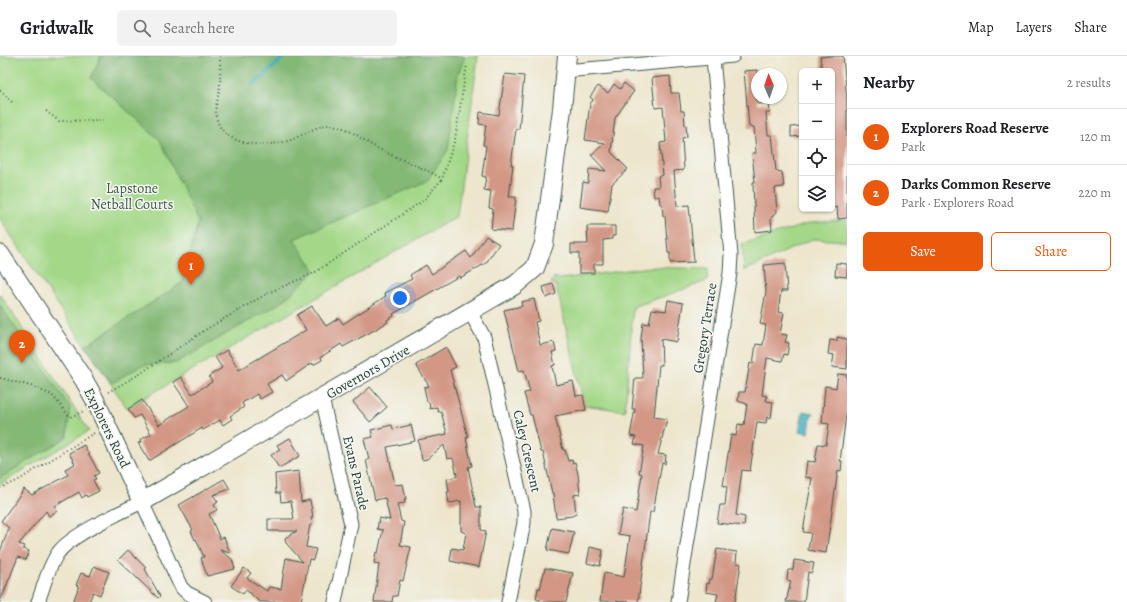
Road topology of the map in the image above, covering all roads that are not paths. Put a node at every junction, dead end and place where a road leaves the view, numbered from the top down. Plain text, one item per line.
1 (733, 56) edge
2 (713, 58) junction
3 (566, 64) edge
4 (0, 254) edge
5 (470, 312) junction
6 (322, 398) junction
7 (142, 502) junction
8 (38, 602) edge
9 (205, 602) edge
10 (335, 602) edge
11 (508, 602) edge
12 (678, 602) edge

1 - 2 street
2 - 3 street
2 - 12 street, Gregory Terrace
3 - 5 main road, Governors Drive
4 - 7 main road, Explorers Road
5 - 6 main road, Governors Drive
5 - 11 street, Caley Crescent
6 - 7 main road, Governors Drive
6 - 10 street, Evans Parade
7 - 8 street, Governors Drive
7 - 9 street, Explorers Road

